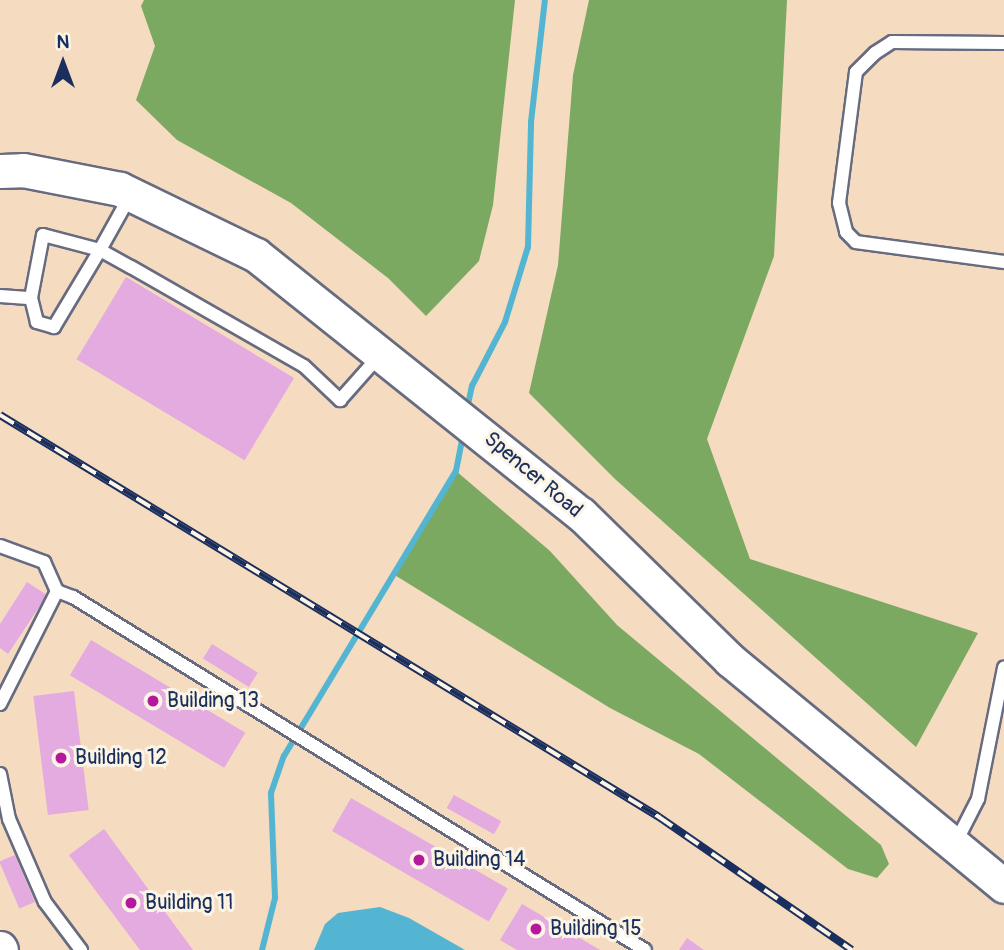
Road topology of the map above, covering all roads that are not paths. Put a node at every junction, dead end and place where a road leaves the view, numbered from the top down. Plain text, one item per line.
1 (1004, 44) edge
2 (0, 171) edge
3 (131, 194) junction
4 (100, 250) junction
5 (1004, 262) edge
6 (0, 296) edge
7 (32, 298) junction
8 (382, 353) junction
9 (0, 546) edge
10 (57, 591) junction
11 (1004, 668) edge
12 (0, 704) edge
13 (0, 774) edge
14 (955, 845) junction
15 (1004, 887) edge
16 (81, 950) edge
17 (645, 950) edge

1 - 5 lane
2 - 3 street, Spencer Road
3 - 4 lane
3 - 8 street, Spencer Road
4 - 7 lane
4 - 7 lane
4 - 8 lane
6 - 7 lane
8 - 14 street, Spencer Road
9 - 10 lane
10 - 12 lane
10 - 17 lane
11 - 14 lane
13 - 16 lane
14 - 15 street, Spencer Road

